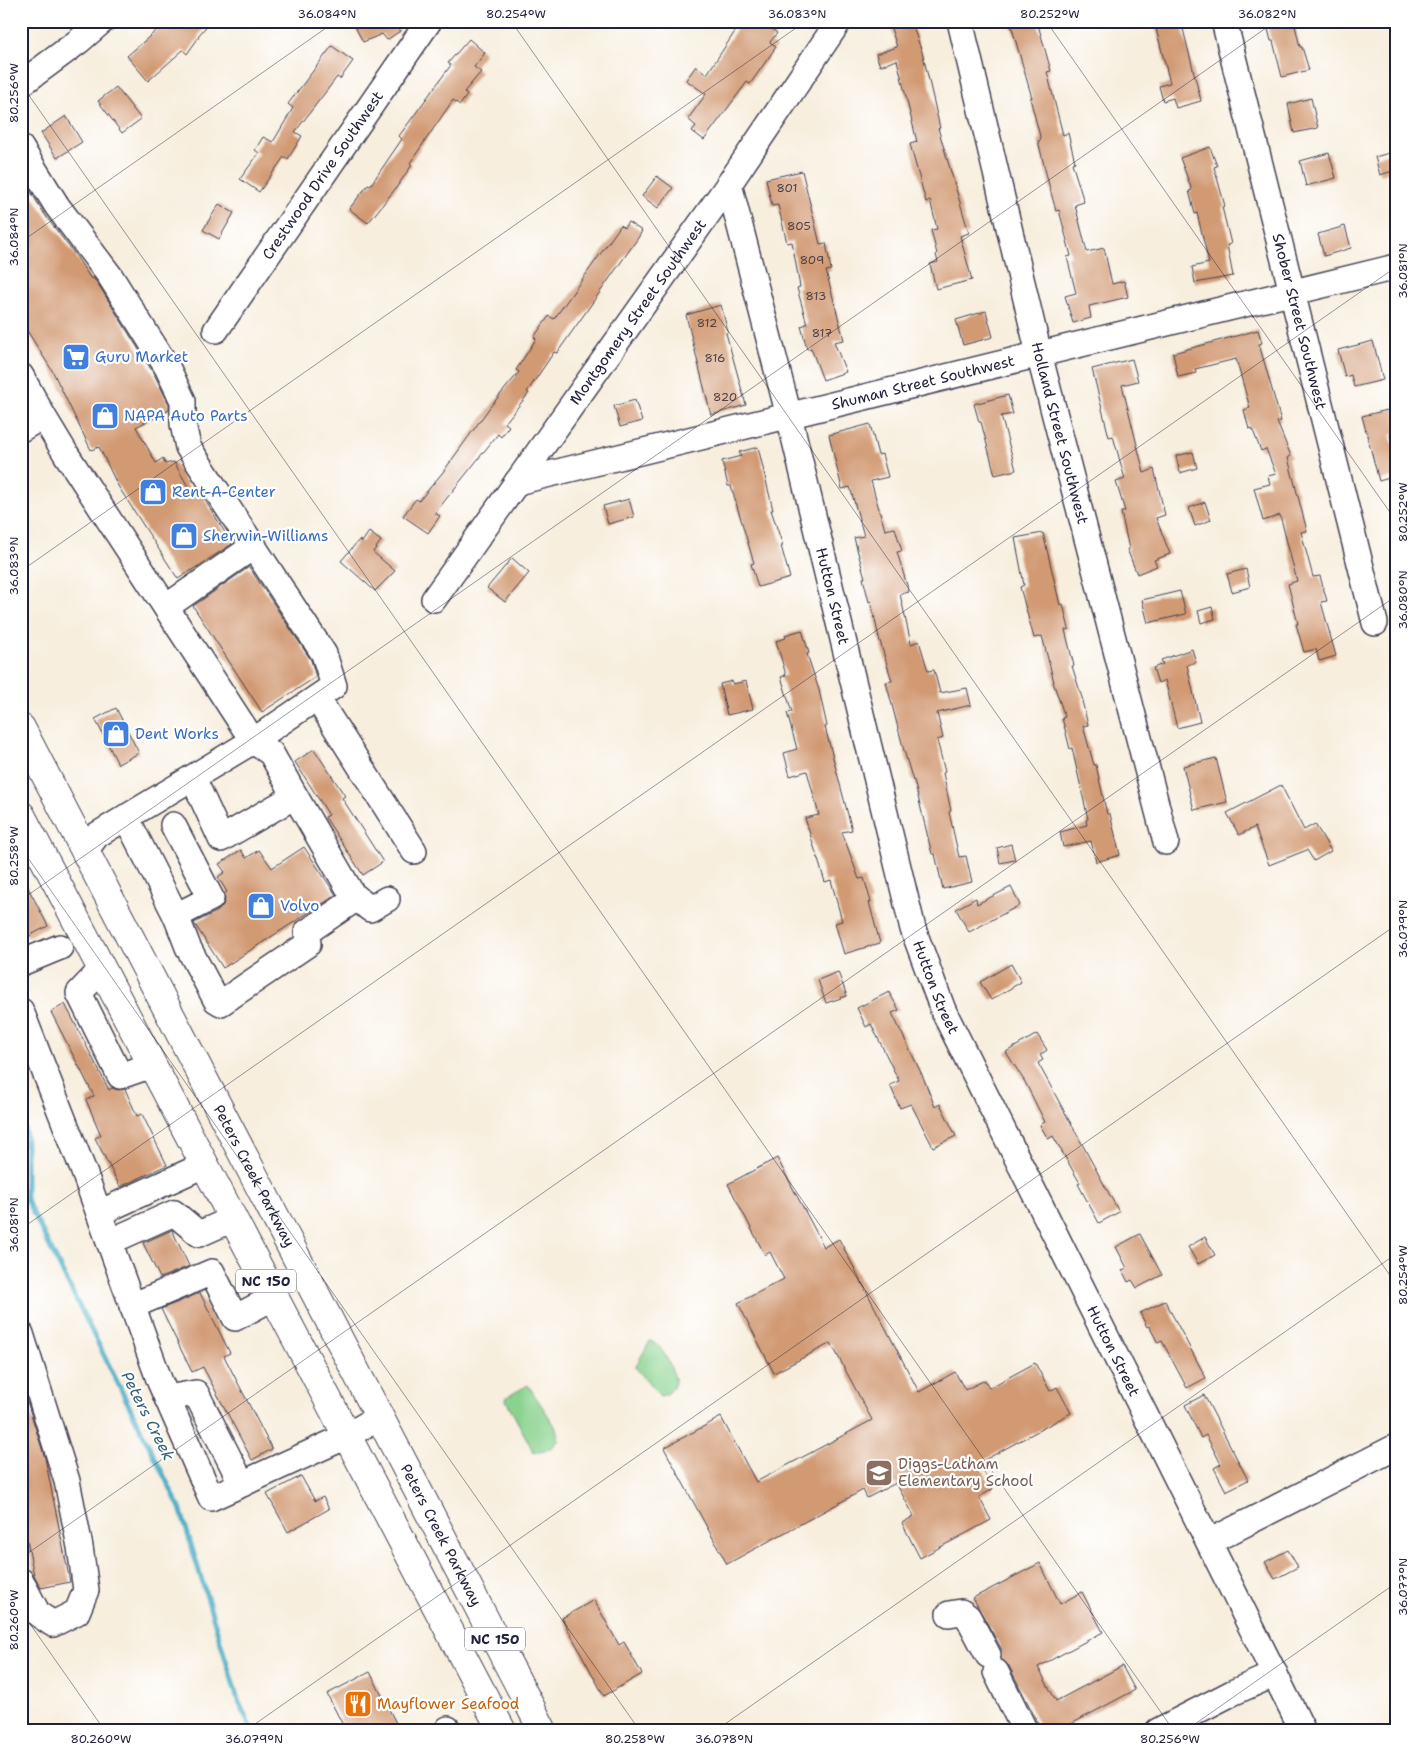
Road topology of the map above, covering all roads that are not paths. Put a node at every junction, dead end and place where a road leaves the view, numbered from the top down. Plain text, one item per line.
1 (102, 21) edge
2 (429, 21) edge
3 (839, 21) edge
4 (960, 21) edge
5 (1224, 21) edge
6 (21, 84) edge
7 (21, 148) edge
8 (729, 184) junction
9 (1396, 267) edge
10 (1291, 292) junction
11 (216, 330) dead end
12 (1038, 354) junction
13 (21, 376) edge
14 (43, 416) junction
15 (789, 416) junction
16 (21, 429) edge
17 (516, 482) junction
18 (254, 546) junction
19 (434, 599) dead end
20 (166, 607) junction
21 (1375, 623) dead end
22 (317, 698) junction
23 (21, 728) edge
24 (253, 741) junction
25 (193, 778) junction
26 (295, 796) junction
27 (21, 815) edge
28 (126, 817) junction
29 (174, 825) dead end
30 (1166, 842) dead end
31 (85, 851) junction
32 (414, 851) dead end
33 (50, 869) junction
34 (357, 898) junction
35 (387, 899) dead end
36 (176, 916) junction
37 (60, 947) dead end
38 (21, 963) edge
39 (21, 1011) edge
40 (194, 1060) junction
41 (156, 1072) junction
42 (204, 1165) junction
43 (99, 1213) junction
44 (233, 1219) junction
45 (109, 1242) junction
46 (274, 1296) junction
47 (132, 1306) junction
48 (23, 1344) edge
49 (167, 1398) junction
50 (379, 1417) junction
51 (347, 1436) junction
52 (1396, 1447) edge
53 (242, 1484) junction
54 (1210, 1542) junction
55 (21, 1581) edge
56 (949, 1614) dead end
57 (1275, 1674) junction
58 (502, 1731) edge
59 (543, 1731) edge
60 (1026, 1731) edge
61 (1158, 1731) edge
62 (1304, 1731) edge

1 - 6 street
2 - 11 street, Crestwood Drive Southwest
3 - 8 street, Montgomery Street Southwest
4 - 12 street, Holland Street Southwest
5 - 10 street, Shober Street Southwest
7 - 18 street
8 - 15 street, Hutton Street
8 - 17 street, Montgomery Street Southwest
9 - 10 street, Shuman Street Southwest
10 - 12 street, Shuman Street Southwest
10 - 21 street, Shober Street Southwest
12 - 15 street, Shuman Street Southwest
12 - 30 street, Holland Street Southwest
13 - 14 street
14 - 16 street
14 - 20 street
15 - 17 street, Shuman Street Southwest
15 - 54 street, Hutton Street
17 - 19 street, Montgomery Street Southwest
18 - 20 street
18 - 22 street
20 - 24 street
22 - 24 street
22 - 32 street
23 - 31 main road, Peters Creek Parkway / NC 150
24 - 25 street
24 - 26 street
25 - 26 street
25 - 28 street
26 - 34 street
27 - 33 main road, NC 150
28 - 31 street
28 - 36 street
29 - 36 street
31 - 33 main road
31 - 40 main road, Peters Creek Parkway / NC 150
33 - 41 main road, NC 150
34 - 35 street
34 - 36 street
37 - 38 street
39 - 43 street
40 - 41 main road
40 - 50 main road, Peters Creek Parkway / NC 150
41 - 42 main road, NC 150
42 - 43 street
42 - 44 main road, NC 150
43 - 45 street
44 - 45 street
44 - 46 main road, NC 150
45 - 47 street
46 - 47 street
46 - 51 main road, NC 150
47 - 49 street
48 - 55 street
49 - 53 street
49 - 53 street
50 - 51 street
50 - 59 main road, Peters Creek Parkway / NC 150
51 - 53 street
51 - 58 main road, NC 150
52 - 54 street
54 - 57 street, Hutton Street
56 - 60 street
57 - 61 street
57 - 62 street, Hutton Street

